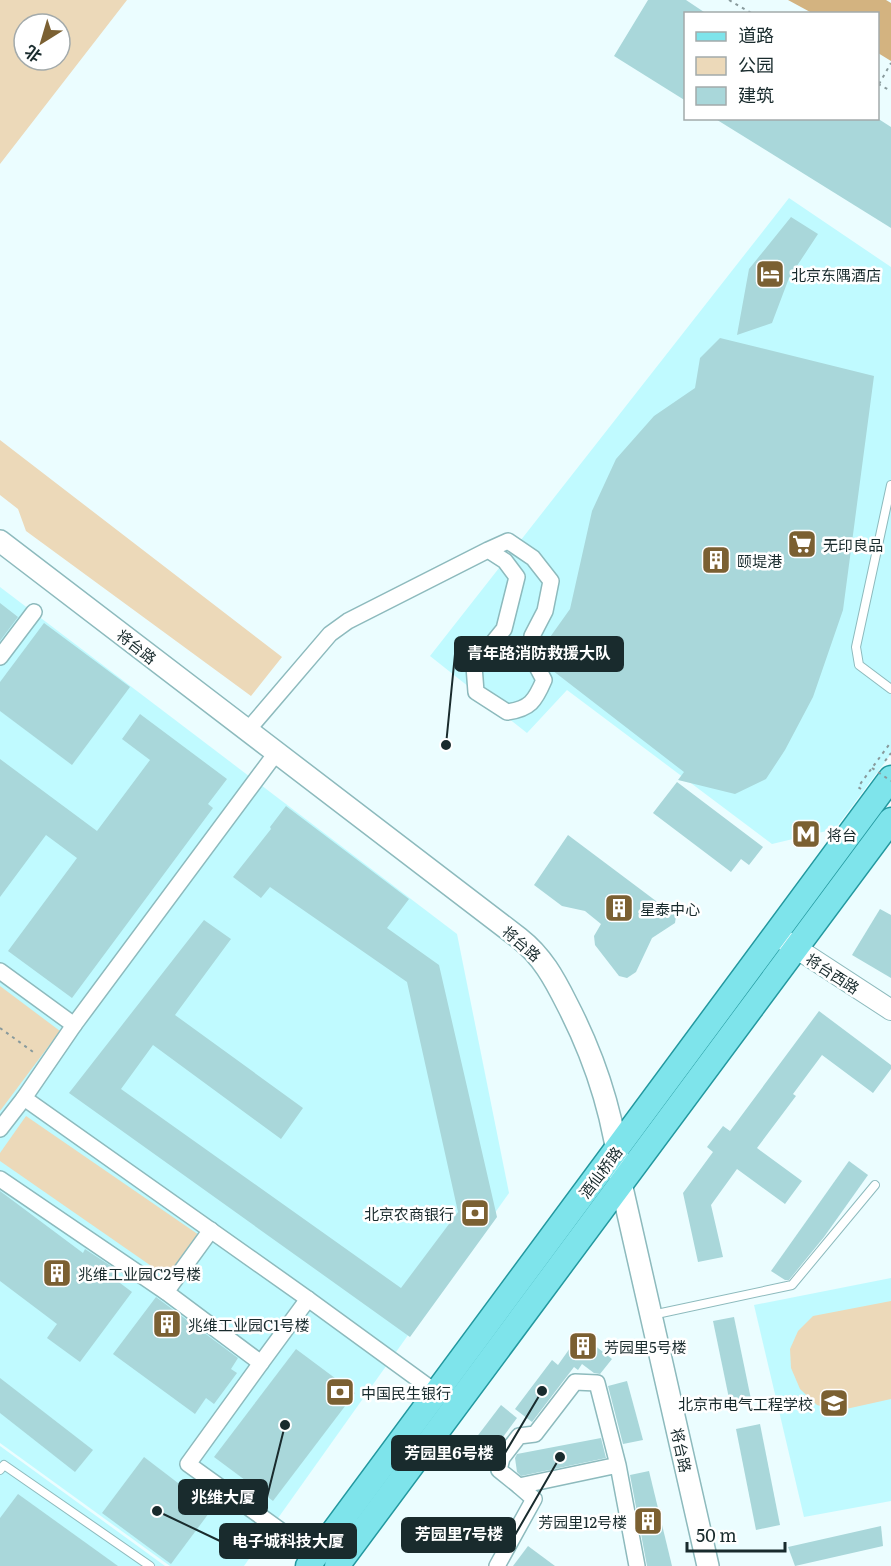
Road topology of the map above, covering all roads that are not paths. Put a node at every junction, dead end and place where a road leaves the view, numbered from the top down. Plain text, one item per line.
1 (891, 485) edge
2 (0, 541) edge
3 (488, 550) junction
4 (34, 612) dead end
5 (0, 657) edge
6 (891, 689) edge
7 (247, 731) junction
8 (276, 753) junction
9 (881, 774) edge
10 (891, 820) edge
11 (776, 935) junction
12 (795, 948) junction
13 (0, 971) edge
14 (891, 1010) edge
15 (74, 1025) junction
16 (24, 1098) junction
17 (0, 1129) edge
18 (618, 1149) junction
19 (0, 1179) edge
20 (621, 1183) junction
21 (875, 1185) dead end
22 (211, 1230) junction
23 (166, 1292) junction
24 (308, 1299) junction
25 (651, 1315) junction
26 (261, 1363) junction
27 (437, 1393) junction
28 (618, 1465) junction
29 (0, 1470) edge
30 (519, 1486) junction
31 (320, 1563) edge
32 (150, 1566) edge
33 (497, 1566) edge
34 (637, 1566) edge
35 (708, 1566) edge

1 - 6 lane
2 - 7 main road, 将台路
3 - 3 street
3 - 7 street
4 - 5 street
7 - 8 main road, 将台路
8 - 15 street
8 - 18 main road, 将台路
9 - 11 main road, 酒仙桥路
10 - 12 main road, 酒仙桥路
11 - 12 street, 将台西路
11 - 18 main road, 酒仙桥路
12 - 14 street, 将台西路
12 - 20 main road, 酒仙桥路
13 - 15 street
15 - 16 street
16 - 17 street
16 - 22 street
18 - 20 main road, 将台路
18 - 27 main road, 酒仙桥路
19 - 23 street
20 - 25 main road, 将台路
20 - 31 main road, 酒仙桥路
21 - 25 lane
22 - 23 street
22 - 24 street
23 - 26 street
24 - 26 street
24 - 27 street
25 - 35 main road, 将台路
26 - 31 street
27 - 31 main road, 酒仙桥路
28 - 30 street
28 - 30 street
28 - 34 street
29 - 32 lane
30 - 33 street

